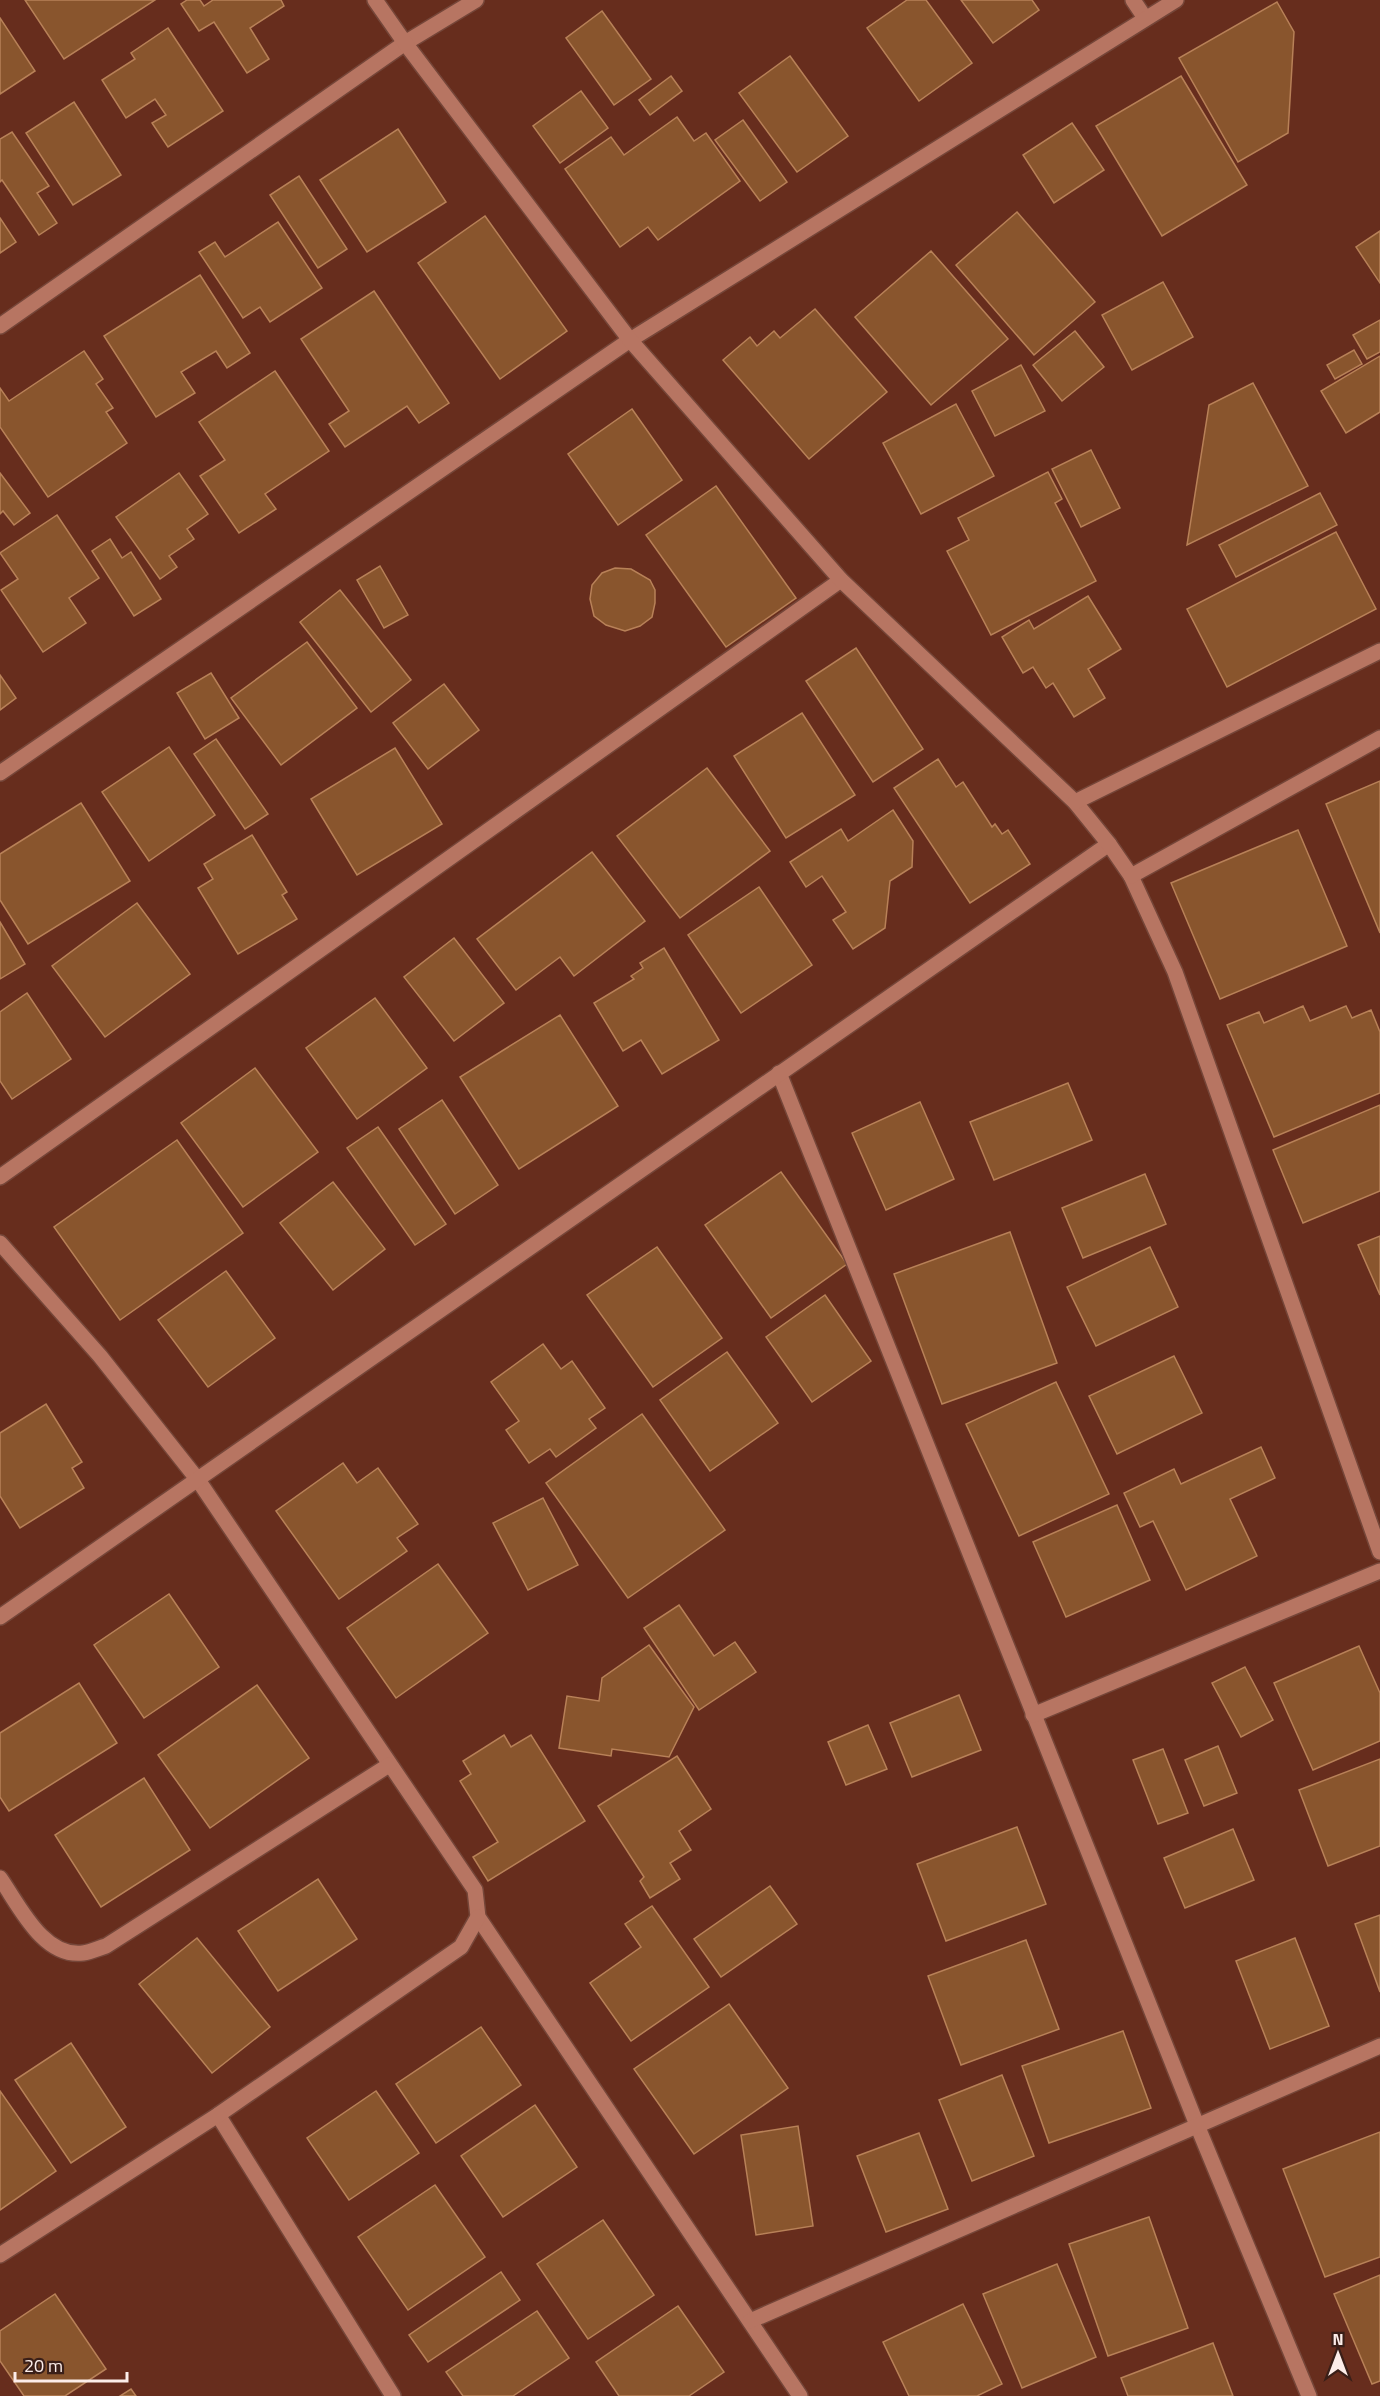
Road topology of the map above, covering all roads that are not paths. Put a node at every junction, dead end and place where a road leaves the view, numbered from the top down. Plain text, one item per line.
1 (375, 0) edge
2 (476, 0) edge
3 (1133, 0) edge
4 (1176, 0) edge
5 (1145, 18) junction
6 (405, 43) junction
7 (0, 326) edge
8 (630, 340) junction
9 (842, 580) junction
10 (1380, 651) edge
11 (1380, 738) edge
12 (0, 773) edge
13 (1075, 802) junction
14 (1109, 844) junction
15 (1131, 876) junction
16 (779, 1073) junction
17 (0, 1177) edge
18 (0, 1244) edge
19 (198, 1480) junction
20 (1380, 1552) edge
21 (1380, 1571) edge
22 (0, 1617) edge
23 (1033, 1715) junction
24 (389, 1766) junction
25 (0, 1878) edge
26 (478, 1917) junction
27 (1380, 2046) edge
28 (218, 2115) junction
29 (1197, 2125) junction
30 (0, 2255) edge
31 (750, 2321) junction
32 (393, 2396) edge
33 (800, 2396) edge
34 (1309, 2396) edge

1 - 6 street
2 - 6 street
3 - 5 street
4 - 5 street
5 - 8 street
6 - 7 street
6 - 8 street
8 - 9 street
8 - 12 street
9 - 13 street
9 - 17 street
10 - 13 street
11 - 15 street
13 - 14 street
14 - 15 street
14 - 16 street
15 - 20 street
16 - 19 street
16 - 23 street
18 - 19 street
19 - 22 street
19 - 24 street
21 - 23 street
23 - 29 street
24 - 25 street
24 - 26 street
26 - 28 street
26 - 31 street
27 - 29 street
28 - 30 street
28 - 32 street
29 - 31 street
29 - 34 street
31 - 33 street

